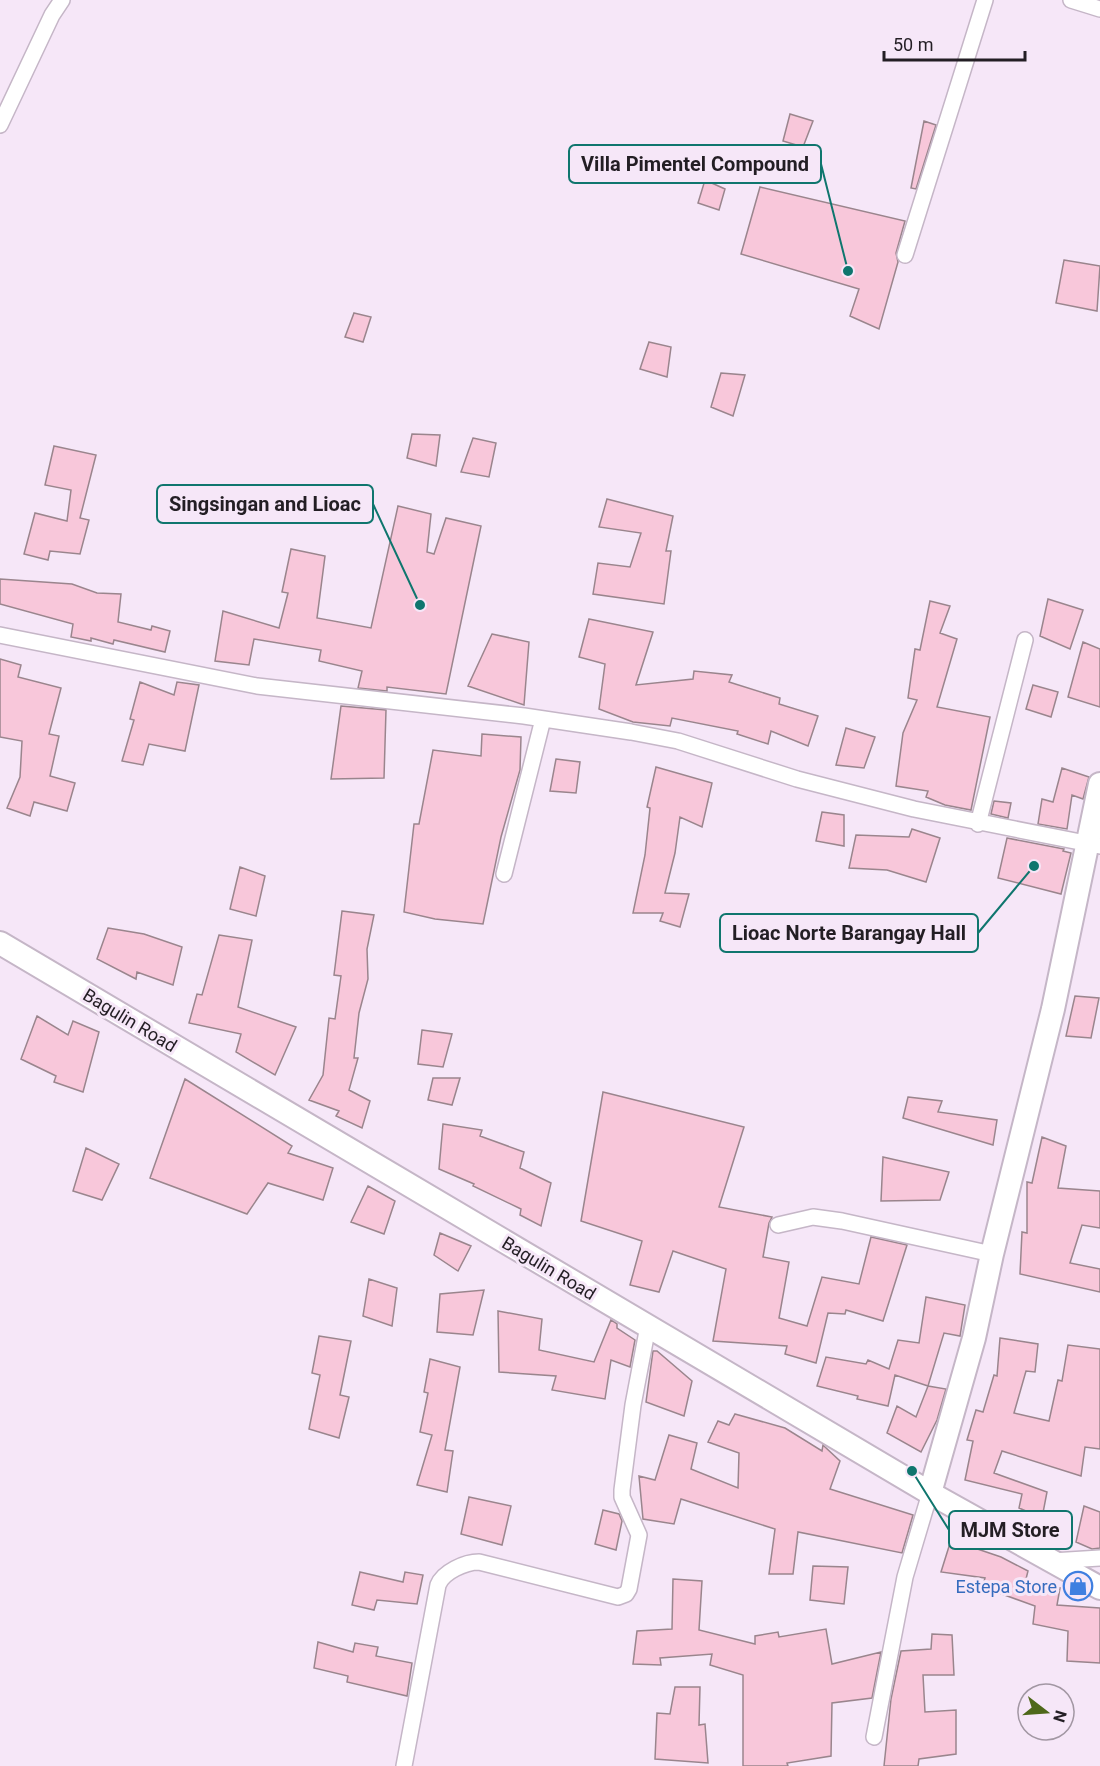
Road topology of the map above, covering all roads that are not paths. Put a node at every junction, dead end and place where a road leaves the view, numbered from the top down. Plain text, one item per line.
1 (62, 0) edge
2 (985, 0) edge
3 (1071, 0) edge
4 (1100, 9) edge
5 (0, 125) edge
6 (905, 255) dead end
7 (0, 635) edge
8 (1025, 640) dead end
9 (543, 719) junction
10 (1100, 784) edge
11 (978, 824) junction
12 (1094, 844) edge
13 (504, 874) dead end
14 (0, 943) edge
15 (778, 1225) dead end
16 (992, 1254) junction
17 (648, 1326) junction
18 (930, 1493) junction
19 (1100, 1558) edge
20 (1052, 1562) junction
21 (1100, 1588) edge
22 (874, 1737) dead end
23 (404, 1766) edge

1 - 5 street
2 - 6 street
3 - 4 street
7 - 9 street
8 - 11 street
9 - 11 street
9 - 13 street
10 - 12 main road
11 - 12 street
12 - 16 main road
14 - 17 main road, Bagulin Road
15 - 16 street
16 - 18 main road
17 - 18 main road, Bagulin Road
17 - 23 street
18 - 20 main road, Bagulin Road
18 - 22 street
19 - 20 street
20 - 21 main road, Bagulin Road

